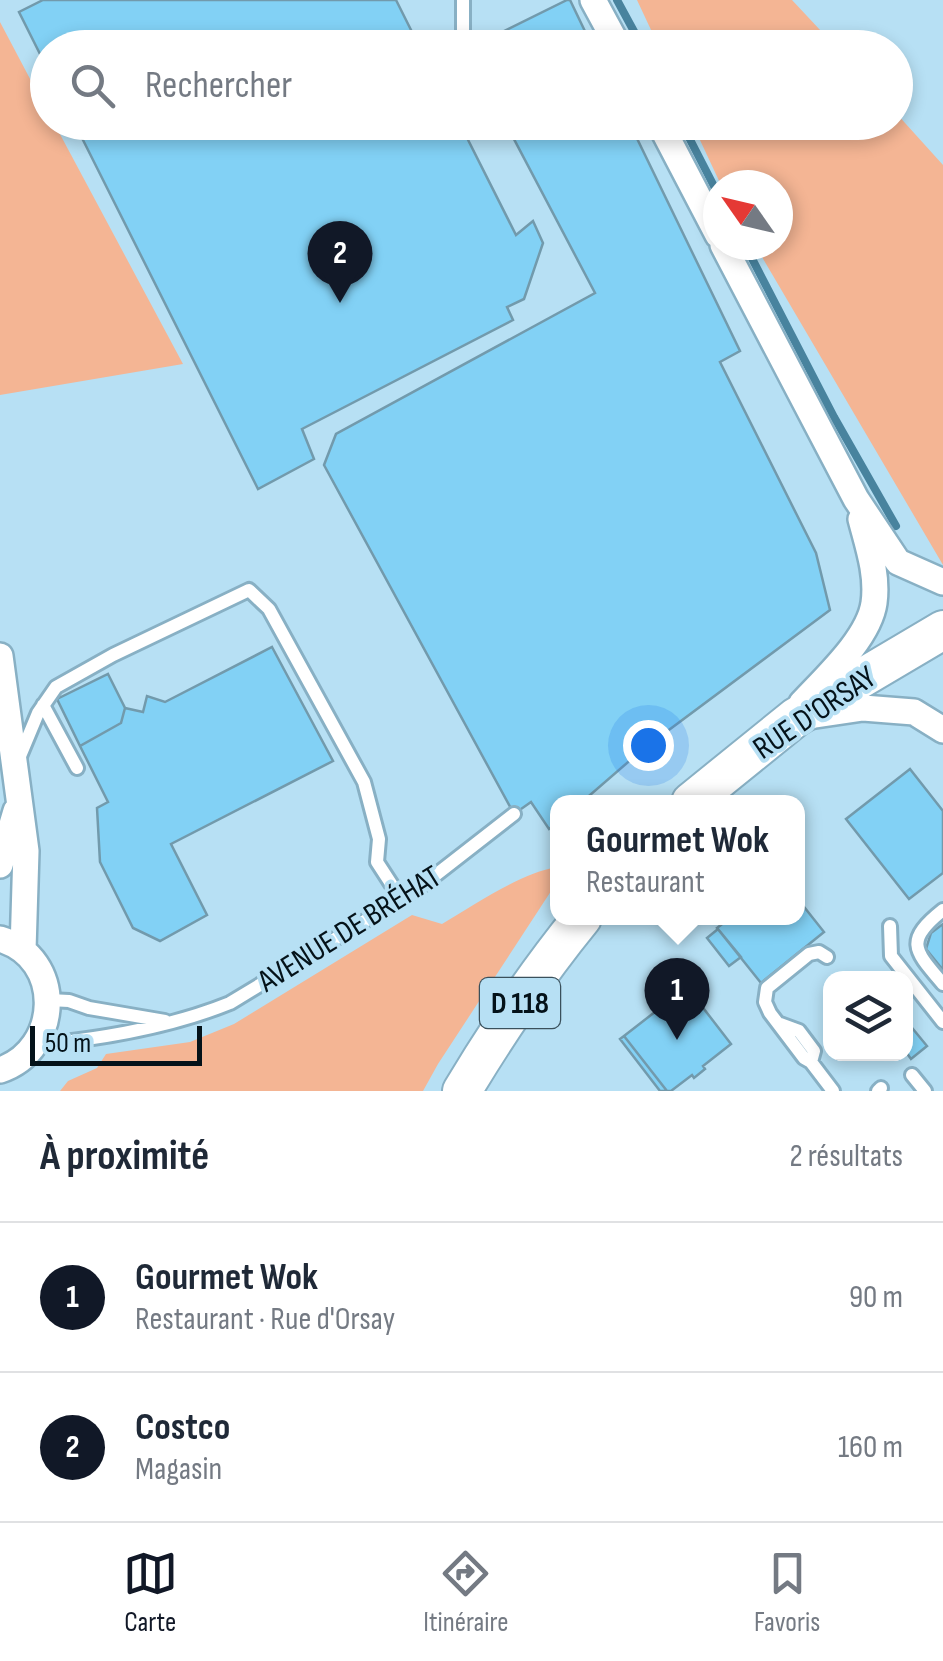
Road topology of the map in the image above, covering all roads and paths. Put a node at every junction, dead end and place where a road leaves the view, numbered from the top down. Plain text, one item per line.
1 (463, 0) edge
2 (594, 0) edge
3 (463, 30) edge
4 (610, 30) edge
5 (668, 140) edge
6 (703, 207) edge
7 (731, 260) edge
8 (856, 500) junction
9 (943, 582) edge
10 (943, 630) edge
11 (0, 656) edge
12 (43, 705) junction
13 (785, 726) junction
14 (943, 730) edge
15 (15, 768) junction
16 (77, 768) dead end
17 (701, 795) edge
18 (19, 802) junction
19 (514, 814) dead end
20 (0, 865) edge
21 (401, 899) junction
22 (943, 910) edge
23 (576, 925) edge
24 (890, 926) dead end
25 (12, 944) edge
26 (826, 957) dead end
27 (943, 984) edge
28 (49, 1000) junction
29 (943, 1022) edge
30 (173, 1023) junction
31 (18, 1059) edge
32 (912, 1075) dead end
33 (9, 1091) edge
34 (462, 1091) edge
35 (833, 1091) edge
36 (924, 1091) edge

1 - 3 lane
2 - 4 street
5 - 6 street
7 - 8 street
8 - 9 street
8 - 13 street
10 - 13 main road, RUE D'ORSAY
11 - 15 street
12 - 15 lane
12 - 16 lane
12 - 21 lane
13 - 14 street
13 - 17 main road, RUE D'ORSAY
15 - 18 street
18 - 20 street
18 - 25 street
19 - 21 lane, AVENUE DE BRÉHAT
21 - 30 lane, AVENUE DE BRÉHAT
22 - 27 lane
23 - 34 main road, D 118
24 - 29 lane
25 - 28 street
26 - 35 lane
28 - 30 lane, AVENUE DE BRÉHAT
28 - 31 street
30 - 31 lane, AVENUE DE BRÉHAT
31 - 33 street
32 - 36 lane

